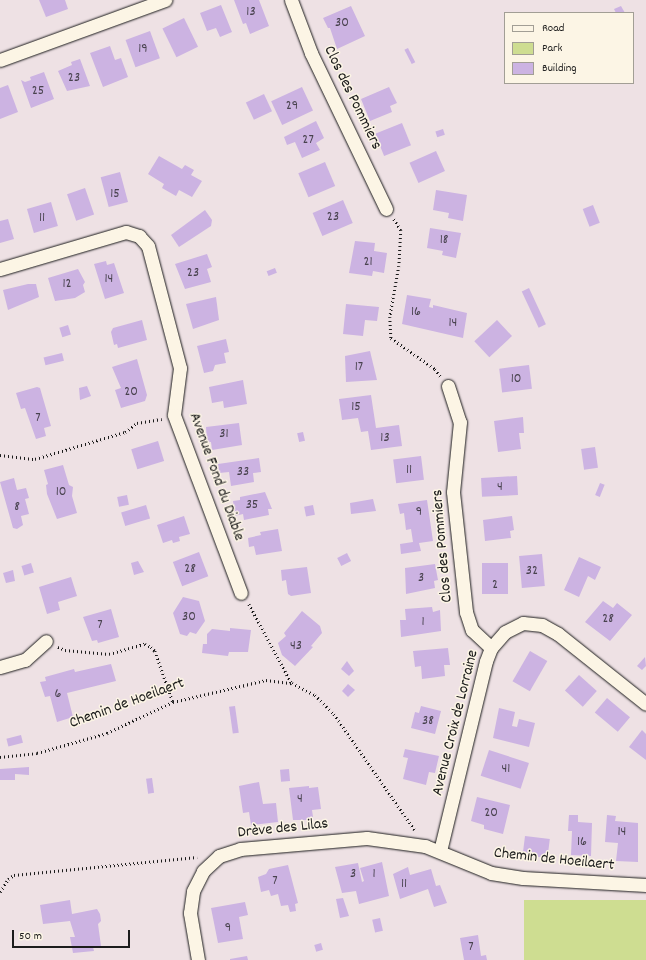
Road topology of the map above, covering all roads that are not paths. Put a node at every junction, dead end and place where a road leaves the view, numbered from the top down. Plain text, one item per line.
1 (165, 0) edge
2 (291, 0) edge
3 (0, 60) edge
4 (386, 209) road end
5 (0, 269) edge
6 (448, 386) road end
7 (241, 594) road end
8 (46, 641) road end
9 (491, 648) junction
10 (0, 667) edge
11 (646, 704) edge
12 (440, 851) junction
13 (646, 885) edge
14 (198, 960) edge

1 - 3 street
2 - 4 street, Clos des Pommiers
5 - 7 street, Avenue Fond du Diable
6 - 9 street, Clos des Pommiers
8 - 10 street
9 - 11 street, Avenue Croix de Lorraine
9 - 12 street, Avenue Croix de Lorraine
12 - 13 street, Chemin de Hoeilaert
12 - 14 street, Drève des Lilas

